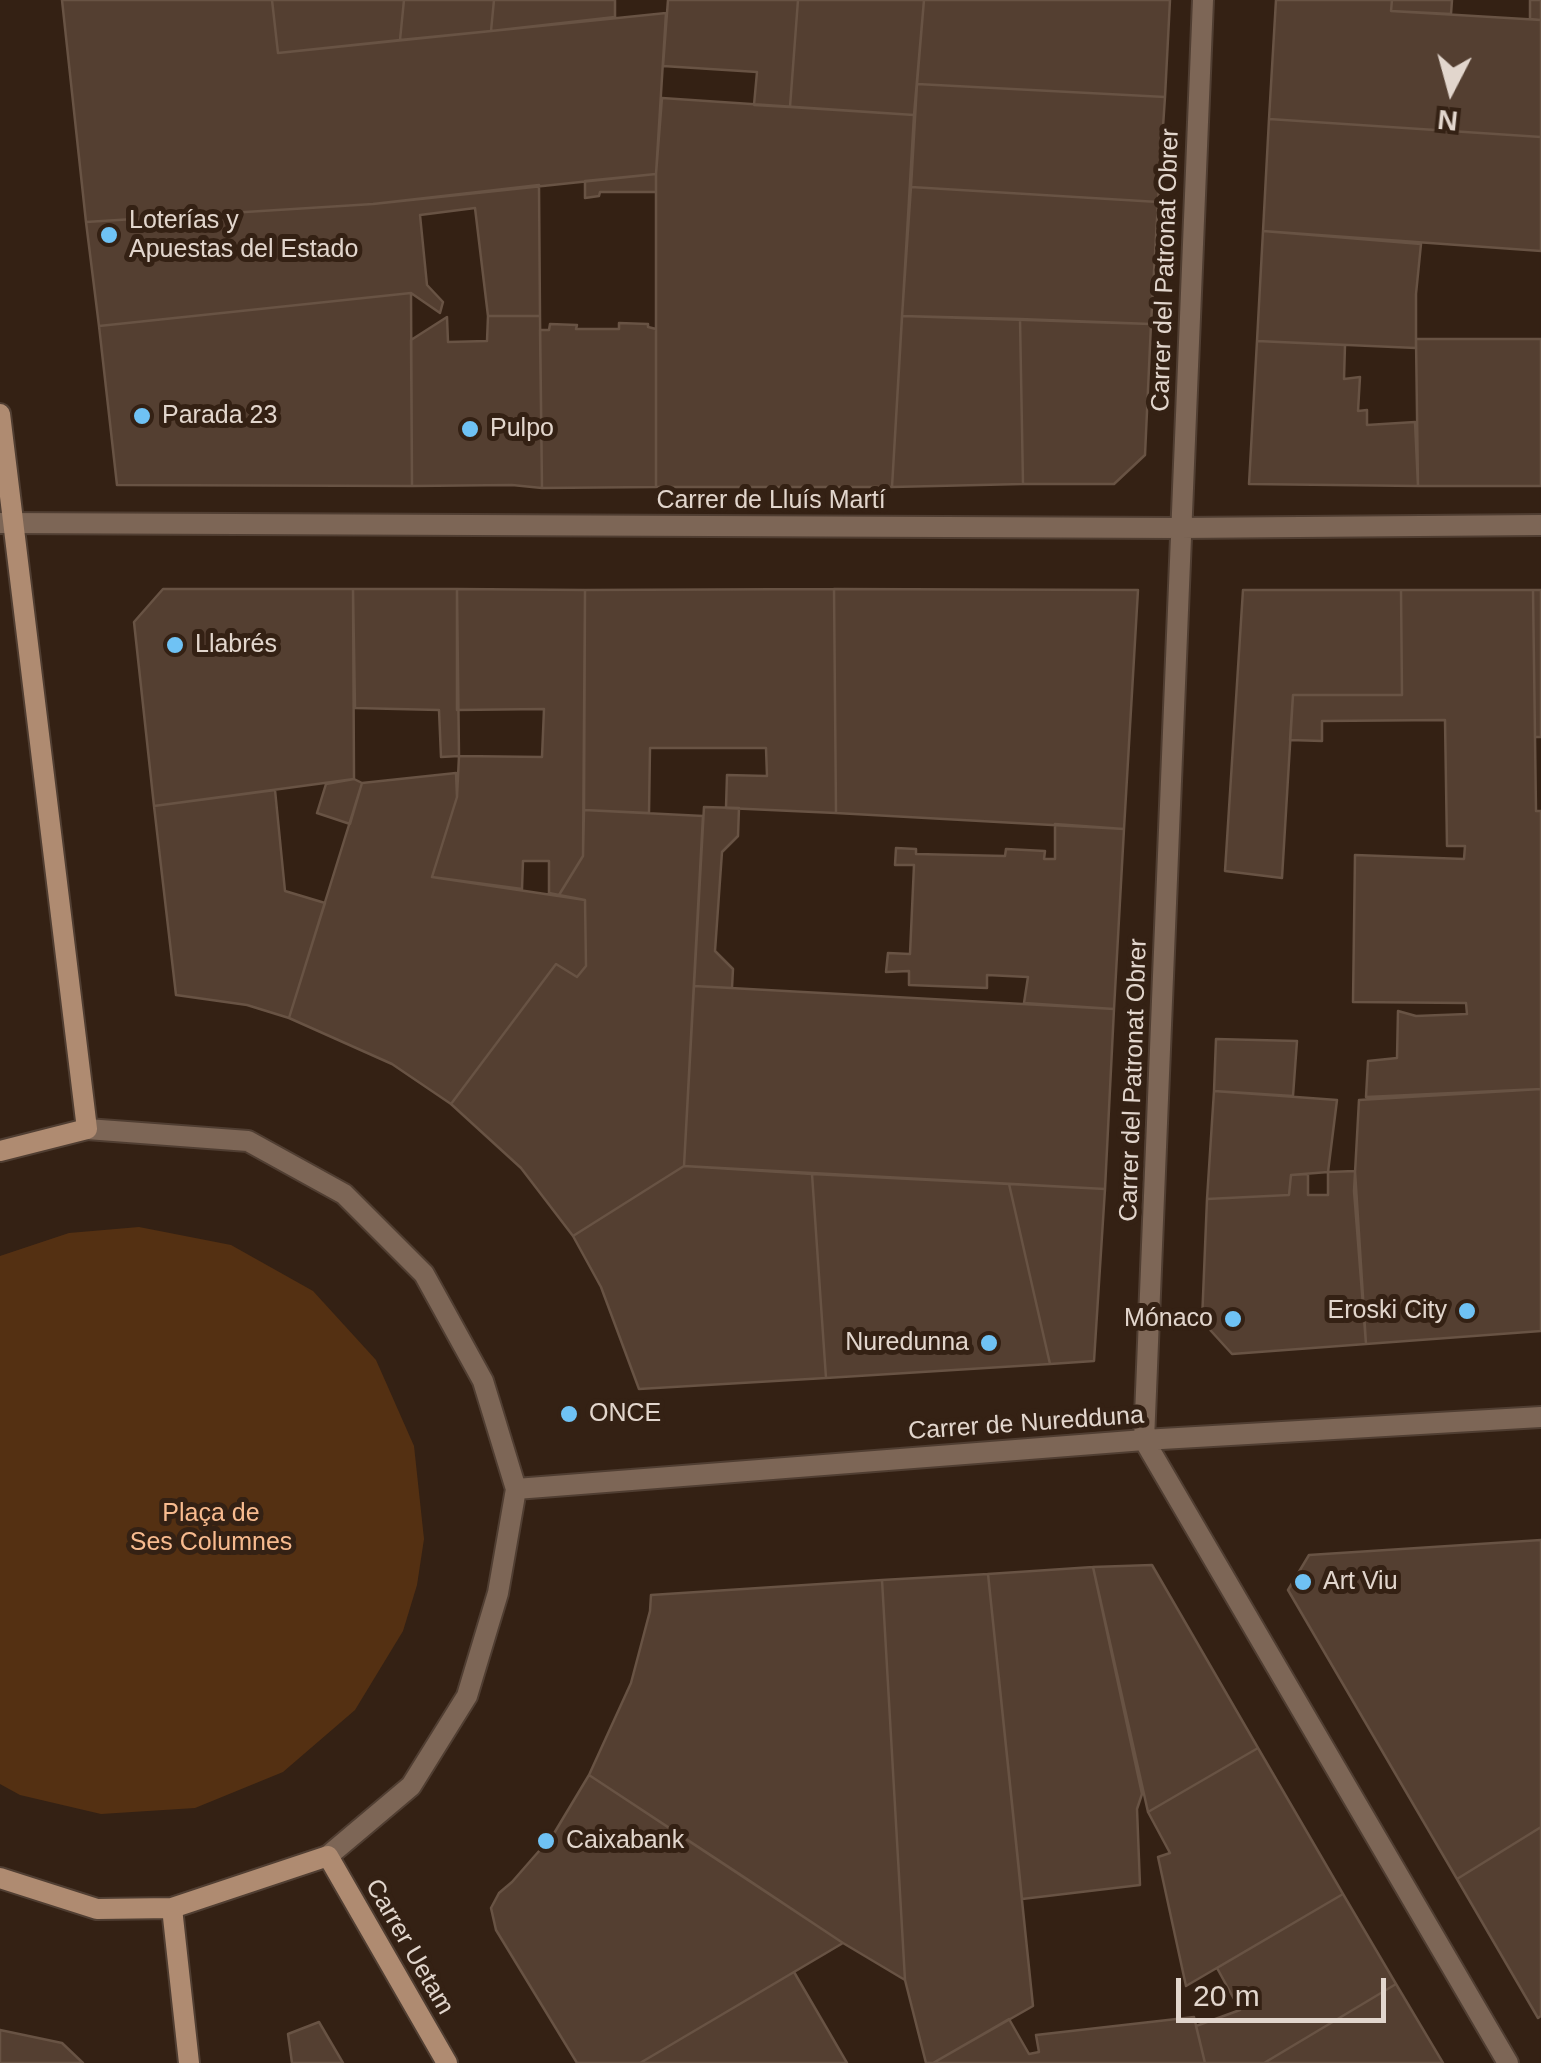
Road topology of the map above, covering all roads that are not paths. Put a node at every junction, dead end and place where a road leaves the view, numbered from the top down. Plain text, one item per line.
1 (1203, 0) edge
2 (0, 414) edge
3 (6, 523) edge
4 (1541, 525) edge
5 (1180, 528) junction
6 (87, 1129) junction
7 (0, 1152) edge
8 (1541, 1417) edge
9 (1144, 1440) junction
10 (516, 1489) junction
11 (328, 1856) junction
12 (0, 1878) edge
13 (172, 1908) junction
14 (189, 2063) edge
15 (447, 2063) edge
16 (1508, 2063) edge

1 - 5 street, Carrer del Patronat Obrer
2 - 3 street
3 - 5 street, Carrer de Lluís Martí
3 - 6 street
4 - 5 street, Carrer de Lluís Martí
5 - 9 street, Carrer del Patronat Obrer
6 - 7 street
6 - 10 street
8 - 9 street, Carrer de Nuredduna
9 - 10 street, Carrer de Nuredduna
9 - 16 street
10 - 11 street
11 - 13 street
11 - 15 street, Carrer Uetam
12 - 13 street
13 - 14 street

